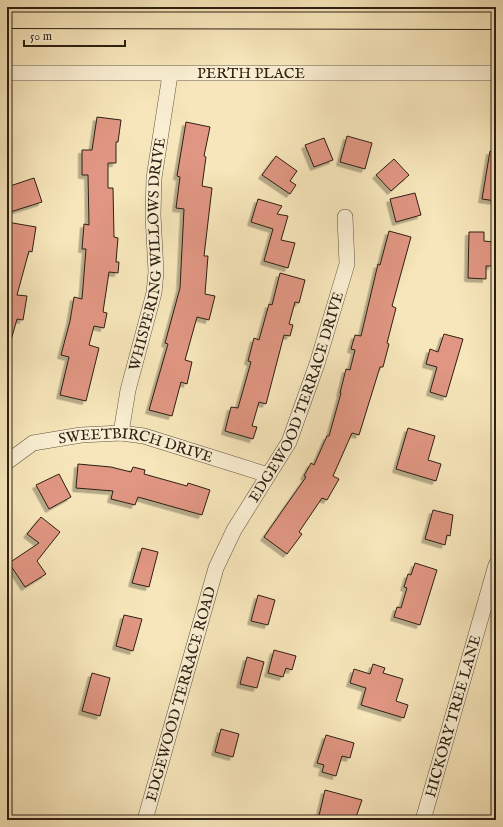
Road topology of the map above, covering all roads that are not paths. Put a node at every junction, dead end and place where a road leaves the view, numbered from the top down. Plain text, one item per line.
1 (7, 17) edge
2 (496, 18) edge
3 (7, 73) edge
4 (496, 73) edge
5 (170, 74) junction
6 (345, 217) dead end
7 (121, 433) junction
8 (7, 462) edge
9 (268, 475) junction
10 (496, 565) edge
11 (216, 568) joint
12 (145, 820) edge
13 (423, 820) edge

1 - 2 highway
3 - 5 street, PERTH PLACE
4 - 5 street, PERTH PLACE
5 - 7 street, WHISPERING WILLOWS DRIVE
6 - 9 street, EDGEWOOD TERRACE DRIVE
7 - 8 street, SWEETBIRCH DRIVE
7 - 9 street, SWEETBIRCH DRIVE
9 - 11 street, EDGEWOOD TERRACE DRIVE
10 - 13 street, HICKORY TREE LANE
11 - 12 street, EDGEWOOD TERRACE ROAD

